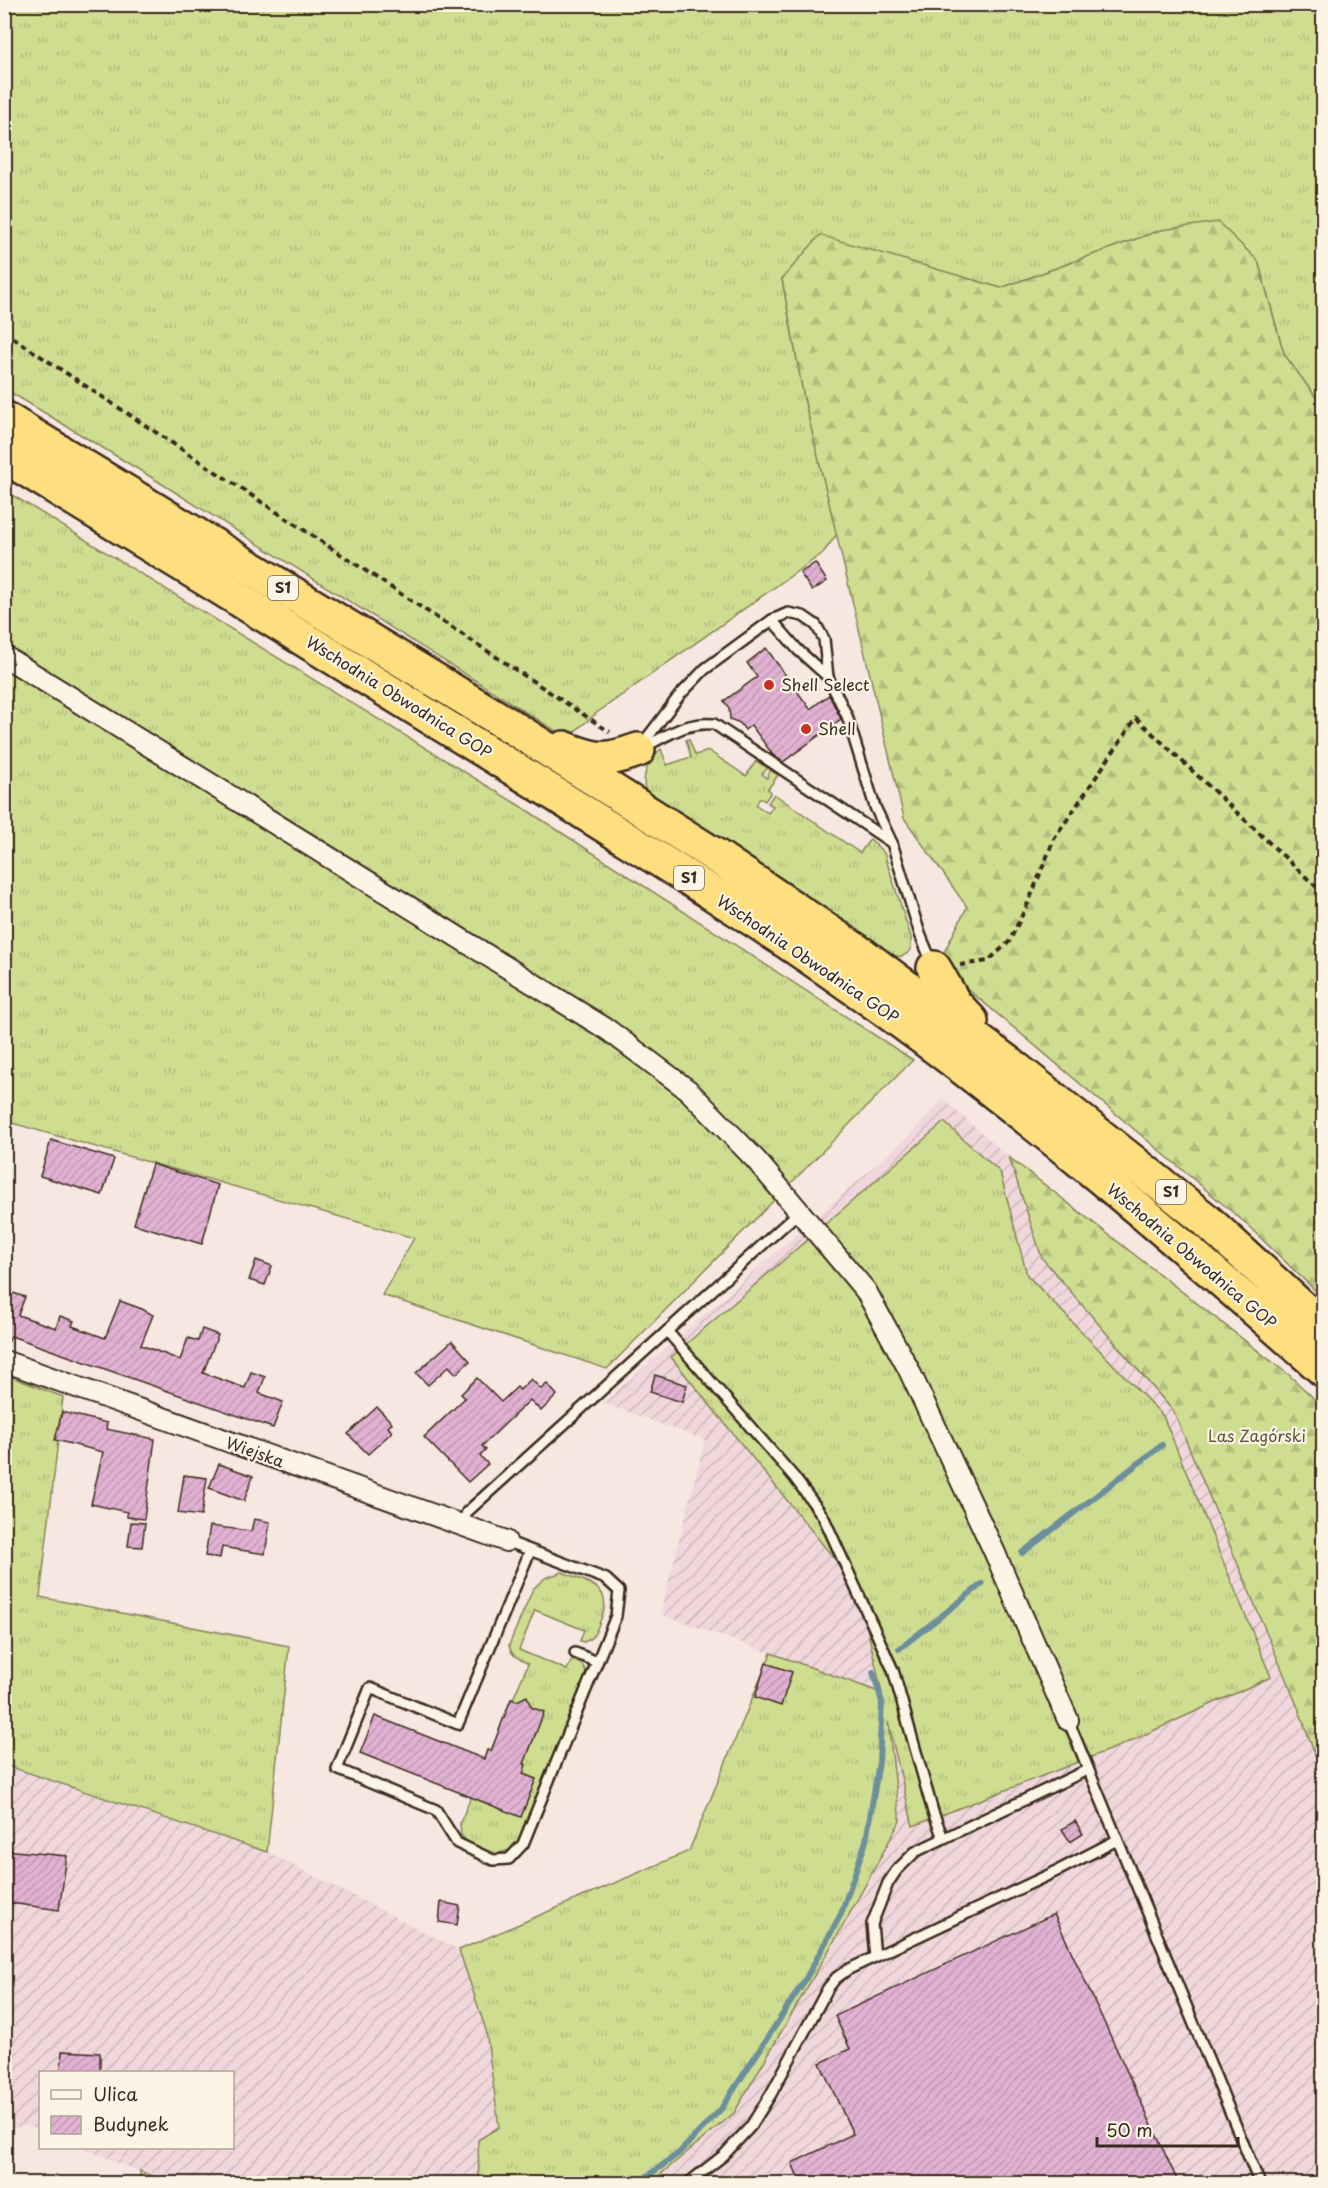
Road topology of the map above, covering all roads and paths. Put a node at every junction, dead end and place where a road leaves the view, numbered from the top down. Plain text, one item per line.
1 (4, 332) edge
2 (4, 418) edge
3 (4, 456) edge
4 (772, 620) junction
5 (4, 656) edge
6 (828, 677) junction
7 (512, 727) junction
8 (638, 750) junction
9 (892, 843) junction
10 (1323, 894) edge
11 (934, 968) junction
12 (1011, 1065) junction
13 (800, 1211) junction
14 (1323, 1328) edge
15 (667, 1331) junction
16 (4, 1361) edge
17 (1323, 1370) edge
18 (462, 1526) junction
19 (506, 1542) joint
20 (530, 1551) junction
21 (575, 1653) dead end
22 (597, 1662) junction
23 (1068, 1720) joint
24 (1088, 1770) junction
25 (943, 1838) junction
26 (1117, 1840) junction
27 (875, 1957) junction
28 (687, 2184) edge
29 (1260, 2184) edge

1 - 8 path
2 - 7 highway, Wschodnia Obwodnica GOP / S1
3 - 17 highway, Wschodnia Obwodnica GOP / S1
4 - 6 lane
4 - 6 lane
4 - 8 lane
5 - 13 street
6 - 9 lane
7 - 8 highway
7 - 12 highway, Wschodnia Obwodnica GOP / S1
8 - 9 lane
9 - 11 lane
10 - 11 path
11 - 12 highway
12 - 14 highway, Wschodnia Obwodnica GOP / S1
13 - 15 lane
13 - 23 street
15 - 18 lane
15 - 25 lane
16 - 18 street, Wiejska
18 - 19 street, Wiejska
19 - 20 lane
20 - 22 lane
20 - 22 lane
21 - 22 lane
23 - 24 lane
24 - 25 lane
24 - 26 lane
25 - 27 lane
26 - 27 lane
26 - 29 lane
27 - 28 lane

